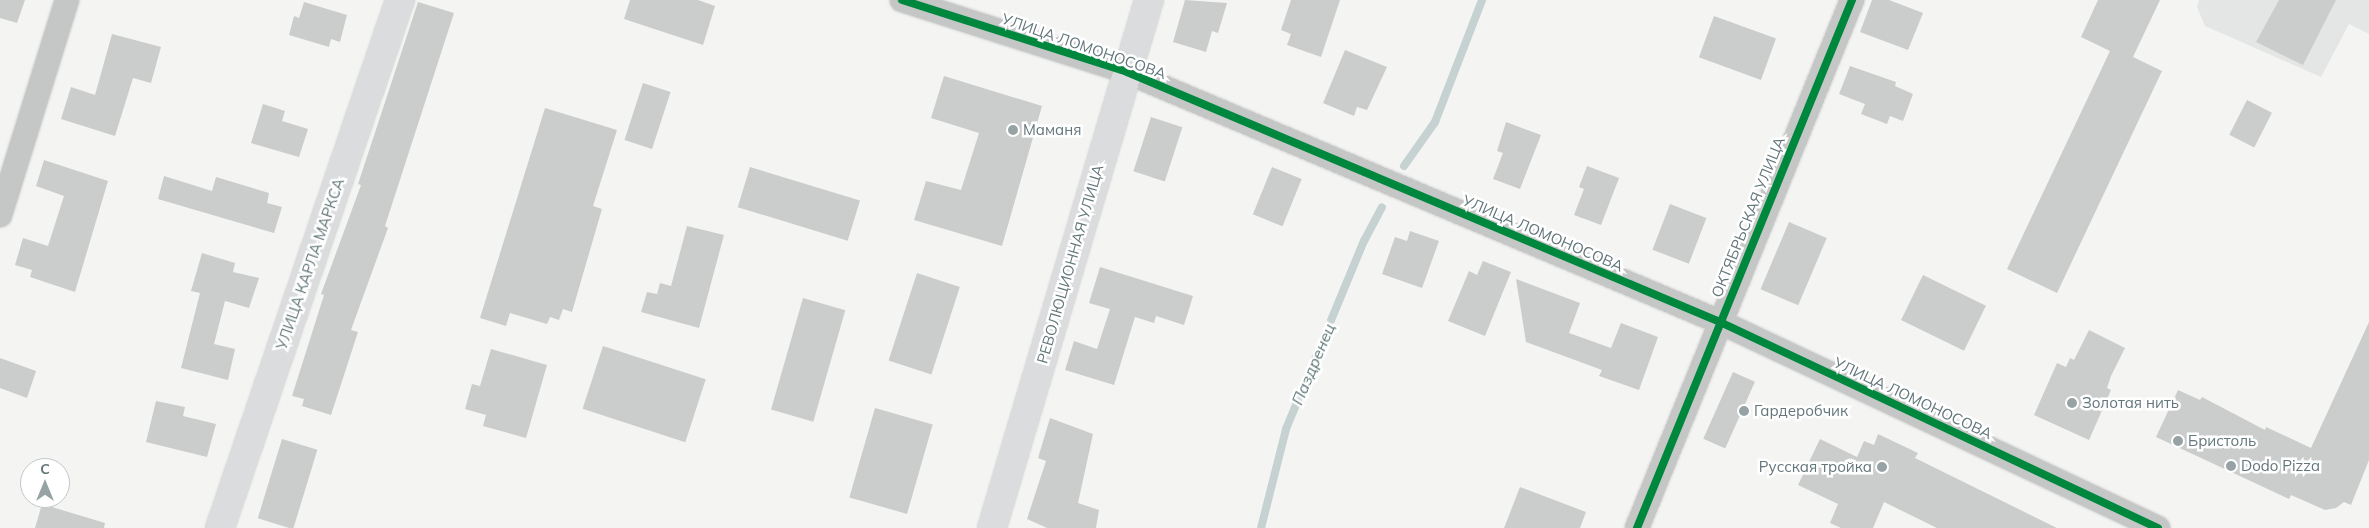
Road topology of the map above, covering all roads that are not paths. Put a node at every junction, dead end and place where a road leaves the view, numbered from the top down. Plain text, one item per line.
1 (67, 0) edge
2 (400, 0) edge
3 (902, 0) edge
4 (1149, 0) edge
5 (1852, 0) edge
6 (1126, 72) junction
7 (0, 215) edge
8 (1720, 322) junction
9 (220, 528) edge
10 (992, 528) edge
11 (1637, 528) edge
12 (2158, 528) edge

1 - 7 street
2 - 9 main road, УЛИЦА КАРЛА МАРКСА
3 - 6 street, УЛИЦА ЛОМОНОСОВА
4 - 6 main road, РЕВОЛЮЦИОННАЯ УЛИЦА
5 - 8 street, ОКТЯБРЬСКАЯ УЛИЦА
6 - 8 street, УЛИЦА ЛОМОНОСОВА
6 - 10 main road, РЕВОЛЮЦИОННАЯ УЛИЦА
8 - 11 street, ОКТЯБРЬСКАЯ УЛИЦА
8 - 12 street, УЛИЦА ЛОМОНОСОВА

